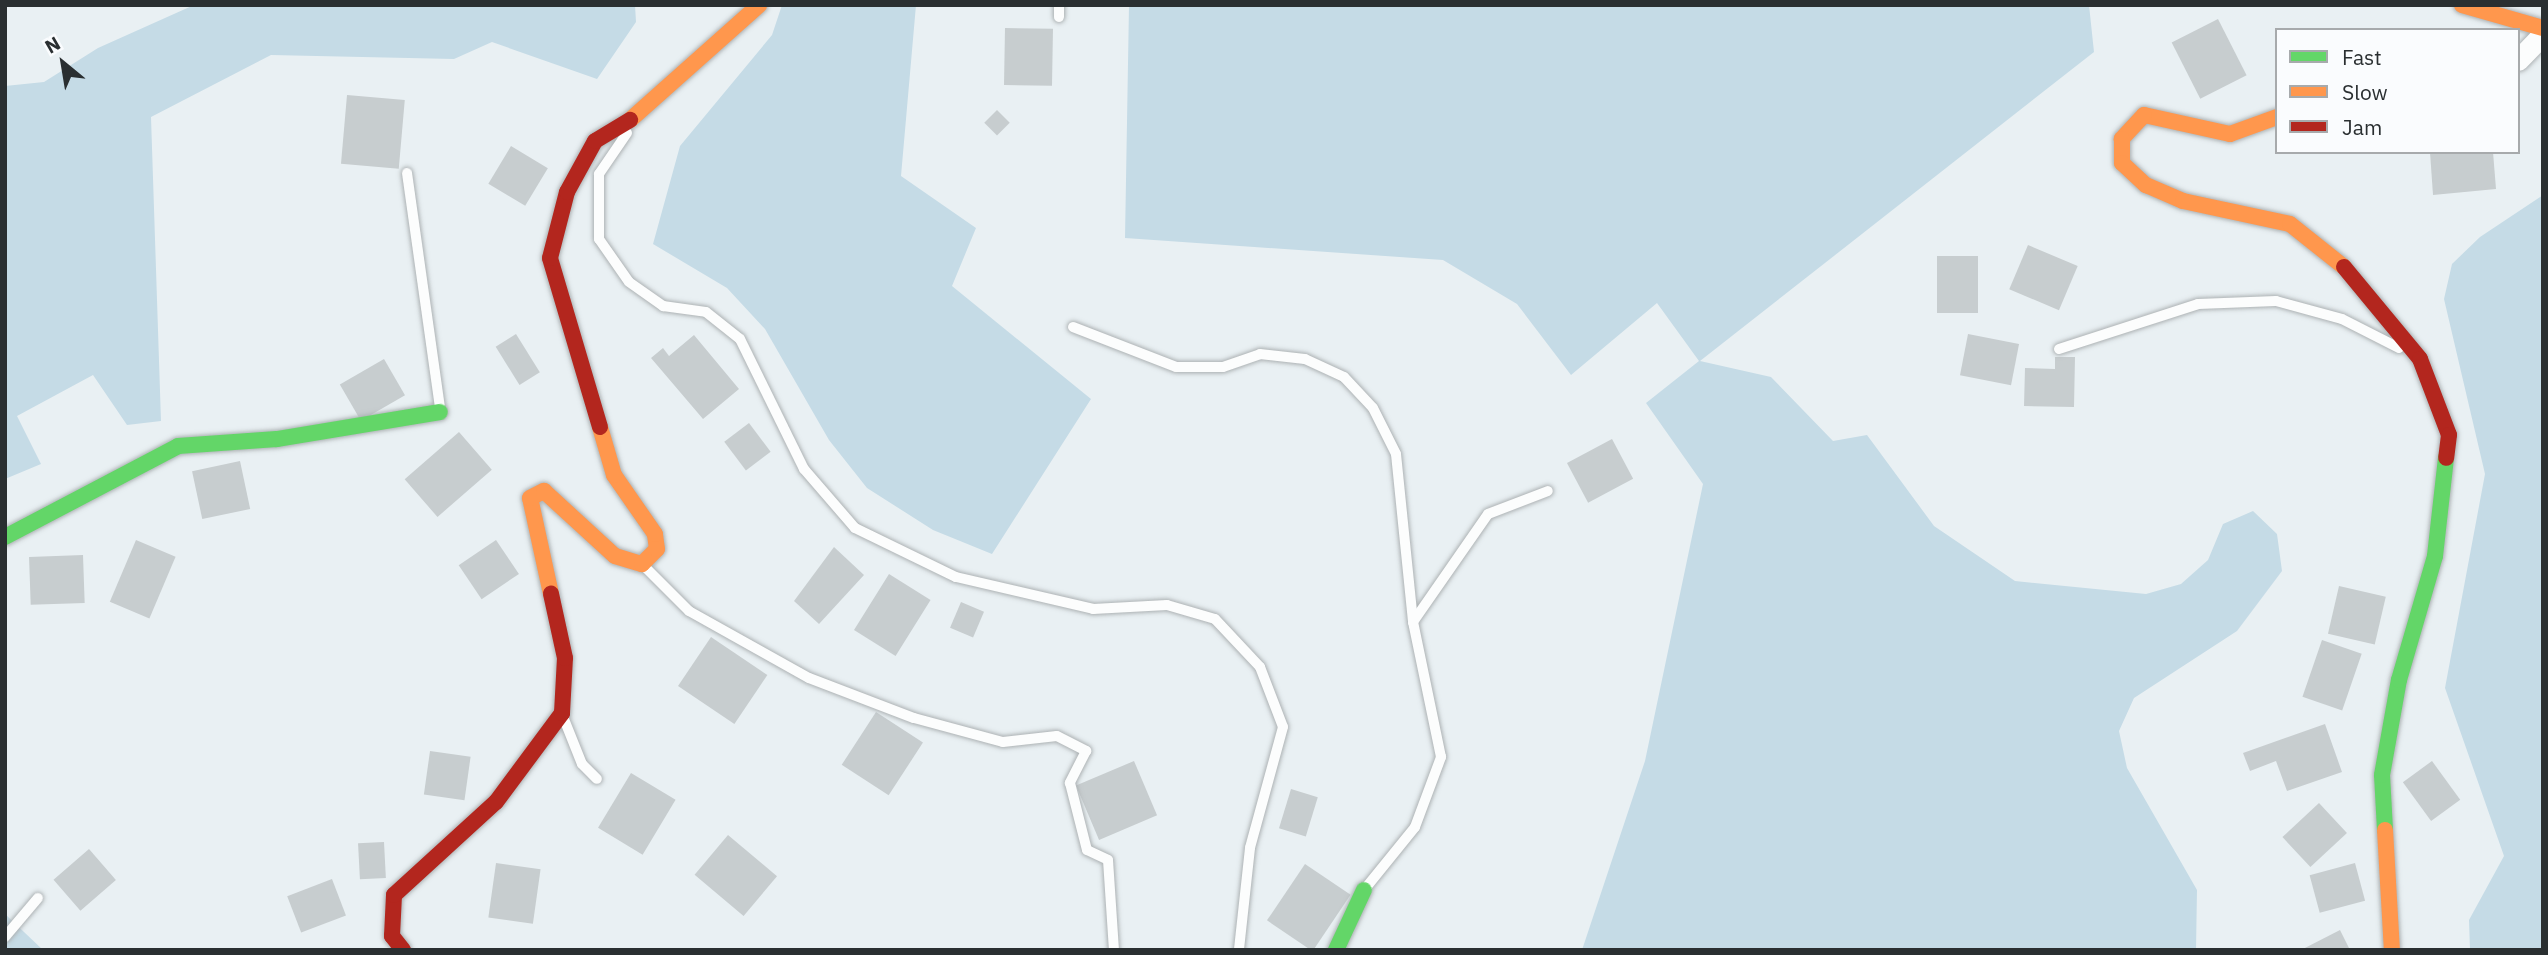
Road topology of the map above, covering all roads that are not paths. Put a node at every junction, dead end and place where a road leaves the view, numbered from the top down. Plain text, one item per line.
1 (759, 5) edge
2 (2462, 5) edge
3 (2543, 28) edge
4 (2543, 34) edge
5 (2520, 58) edge
6 (640, 114) junction
7 (2275, 118) edge
8 (407, 173) dead end
9 (1073, 327) dead end
10 (2059, 349) dead end
11 (2420, 359) junction
12 (440, 412) joint
13 (1548, 491) dead end
14 (5, 537) edge
15 (642, 564) junction
16 (1413, 622) junction
17 (562, 713) junction
18 (597, 779) dead end
19 (1364, 890) joint
20 (38, 898) dead end
21 (5, 937) edge
22 (403, 950) edge
23 (1114, 950) edge
24 (1239, 950) edge
25 (1336, 950) edge
26 (2392, 950) edge

1 - 6 street
2 - 3 street
4 - 5 street
6 - 15 street
6 - 24 lane
7 - 11 street
8 - 12 lane
9 - 16 lane
10 - 11 lane
11 - 26 street
12 - 14 street
13 - 16 lane
15 - 17 street
15 - 23 lane
16 - 19 lane
17 - 18 lane
17 - 22 street
19 - 25 street
20 - 21 lane

